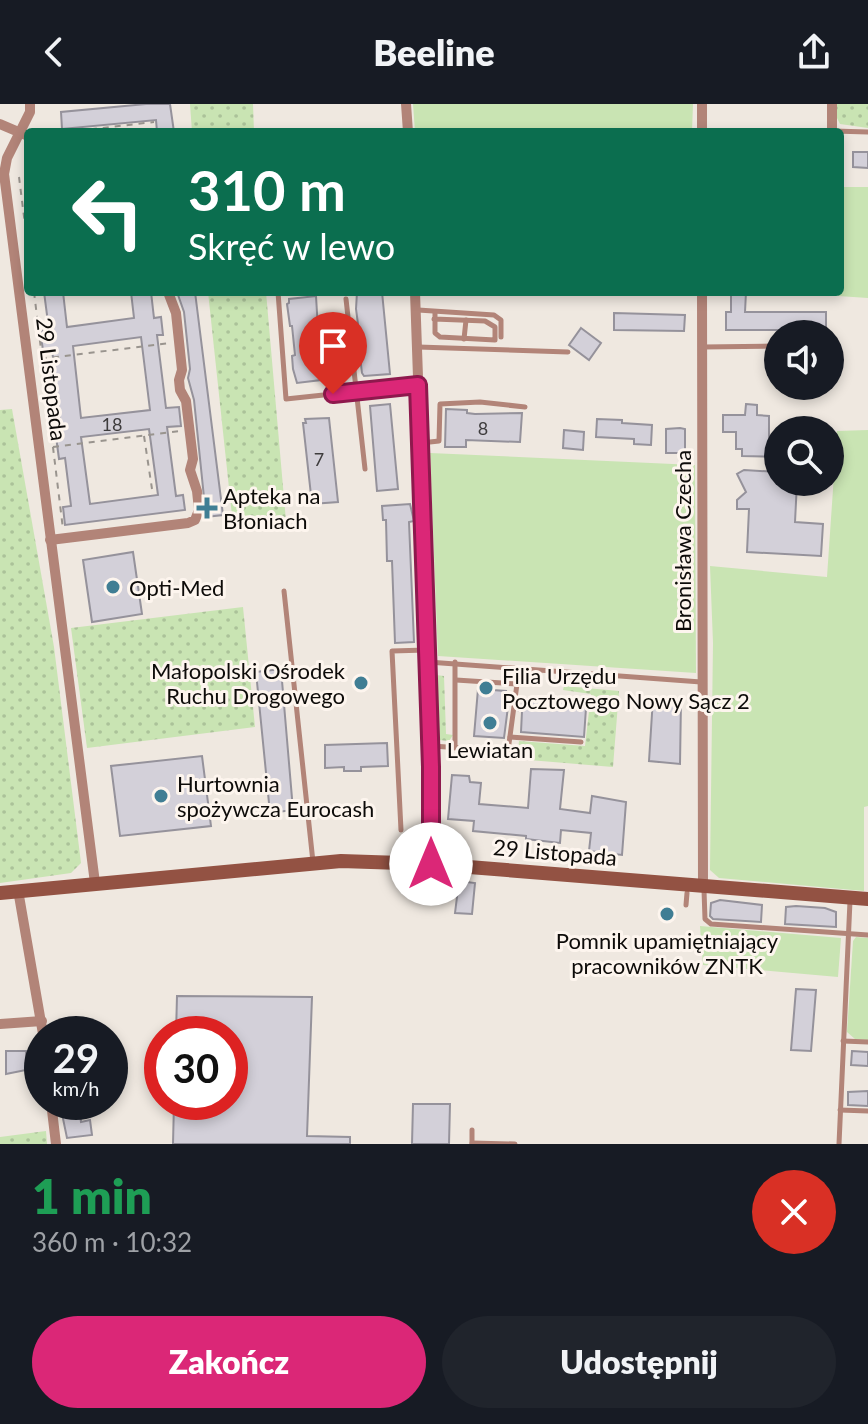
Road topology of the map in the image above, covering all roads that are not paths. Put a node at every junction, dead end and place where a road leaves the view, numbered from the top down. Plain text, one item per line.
1 (30, 104) edge
2 (406, 104) edge
3 (702, 104) edge
4 (832, 104) edge
5 (0, 124) edge
6 (26, 128) edge
7 (408, 128) edge
8 (702, 128) edge
9 (832, 128) edge
10 (844, 131) edge
11 (868, 132) edge
12 (24, 134) edge
13 (170, 296) edge
14 (278, 296) edge
15 (415, 296) edge
16 (702, 296) edge
17 (346, 299) dead end
18 (416, 310) junction
19 (434, 316) junction
20 (466, 320) junction
21 (501, 337) dead end
22 (464, 339) junction
23 (764, 346) edge
24 (417, 347) junction
25 (702, 347) junction
26 (568, 352) dead end
27 (418, 385) junction
28 (357, 392) junction
29 (525, 407) dead end
30 (420, 443) junction
31 (365, 469) dead end
32 (50, 540) junction
33 (284, 591) dead end
34 (427, 649) junction
35 (428, 662) junction
36 (455, 662) junction
37 (456, 680) junction
38 (702, 682) junction
39 (510, 737) junction
40 (581, 742) dead end
41 (431, 746) junction
42 (455, 748) junction
43 (401, 830) dead end
44 (313, 863) junction
45 (431, 864) junction
46 (95, 883) junction
47 (703, 886) junction
48 (18, 890) junction
49 (0, 893) edge
50 (687, 893) dead end
51 (850, 898) junction
52 (868, 899) edge
53 (686, 905) dead end
54 (848, 933) junction
55 (868, 935) edge
56 (41, 1016) edge
57 (24, 1022) edge
58 (0, 1024) edge
59 (843, 1041) junction
60 (868, 1042) edge
61 (840, 1110) junction
62 (868, 1111) edge
63 (53, 1120) edge
64 (472, 1130) dead end
65 (472, 1143) edge
66 (56, 1144) edge
67 (508, 1144) edge
68 (515, 1144) edge
69 (839, 1144) edge

1 - 6 street, 29 Listopada
2 - 7 street
3 - 8 street
4 - 9 street
5 - 12 street
10 - 11 lane
12 - 32 street, 29 Listopada
13 - 32 street
14 - 28 lane
15 - 18 street
16 - 25 street, Bronisława Czecha
17 - 28 lane
18 - 19 lane
18 - 24 street
19 - 20 lane
19 - 21 lane
19 - 22 lane
20 - 22 lane
20 - 22 lane
23 - 25 lane
24 - 26 lane
24 - 27 street
25 - 38 street, Bronisława Czecha
27 - 28 lane
27 - 30 street
28 - 31 lane
29 - 30 lane
30 - 34 street
32 - 46 street, 29 Listopada
33 - 44 lane
34 - 35 street
34 - 43 lane
35 - 36 lane
35 - 41 street
36 - 37 lane
36 - 38 lane
37 - 39 lane
37 - 42 lane
38 - 47 street, Bronisława Czecha
39 - 40 lane
39 - 42 lane
41 - 42 lane
41 - 45 street
44 - 45 street, 29 Listopada
44 - 46 street, 29 Listopada
45 - 47 street, 29 Listopada
46 - 48 street, 29 Listopada
47 - 51 street, 29 Listopada
47 - 54 lane
48 - 49 street, 29 Listopada
48 - 56 street
50 - 53 lane
51 - 52 street, 29 Listopada
51 - 54 lane
54 - 55 lane
54 - 59 lane
57 - 58 street
59 - 60 lane
59 - 61 lane
61 - 62 lane
61 - 69 lane
63 - 66 street
64 - 65 lane
65 - 67 lane
67 - 68 lane

